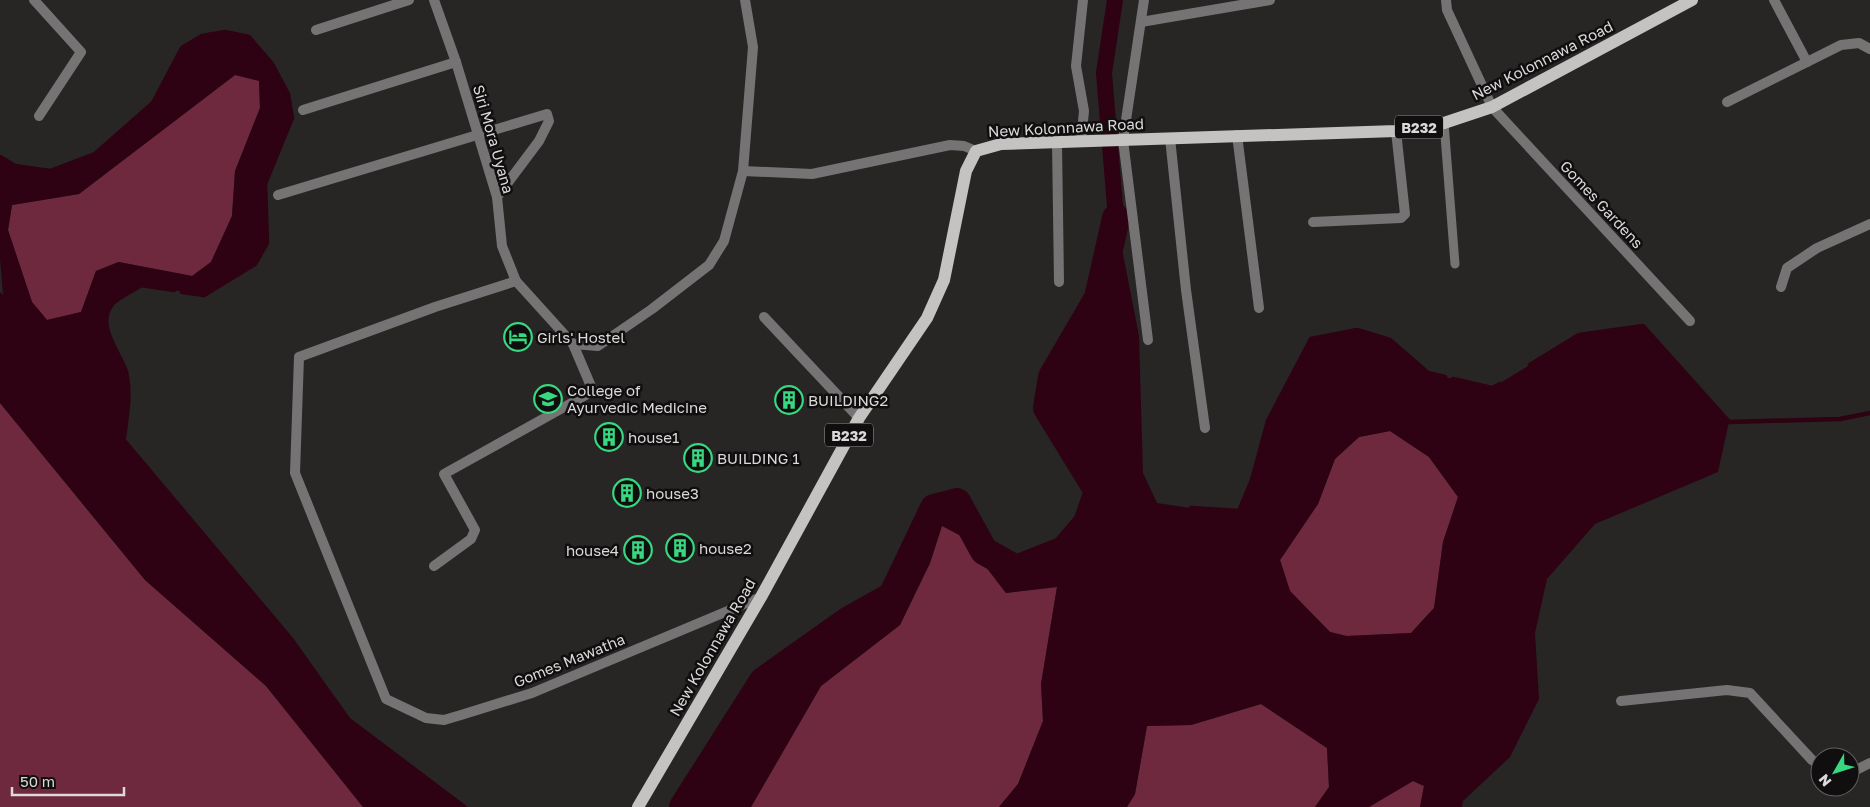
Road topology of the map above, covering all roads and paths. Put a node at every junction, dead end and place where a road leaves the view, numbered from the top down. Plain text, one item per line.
1 (34, 0) edge
2 (409, 0) edge
3 (434, 0) edge
4 (745, 0) edge
5 (1083, 0) edge
6 (1144, 0) edge
7 (1270, 0) edge
8 (1446, 0) edge
9 (1692, 0) edge
10 (1774, 0) edge
11 (1141, 22) junction
12 (316, 30) dead end
13 (1870, 49) edge
14 (456, 62) junction
15 (1807, 62) junction
16 (1727, 102) dead end
17 (1492, 107) junction
18 (303, 110) dead end
19 (39, 116) dead end
20 (1444, 123) junction
21 (1396, 131) junction
22 (477, 135) junction
23 (1237, 135) junction
24 (1170, 138) junction
25 (1120, 140) junction
26 (1084, 142) junction
27 (1057, 143) junction
28 (976, 151) junction
29 (743, 171) junction
30 (278, 195) dead end
31 (497, 197) junction
32 (1313, 222) dead end
33 (1870, 224) edge
34 (1455, 264) dead end
35 (516, 281) junction
36 (1059, 282) dead end
37 (1781, 287) dead end
38 (1259, 308) dead end
39 (764, 317) dead end
40 (1690, 321) dead end
41 (1148, 340) dead end
42 (573, 344) junction
43 (859, 418) junction
44 (1204, 428) dead end
45 (434, 566) dead end
46 (761, 597) junction
47 (1621, 701) dead end
48 (1810, 758) edge
49 (638, 807) edge

1 - 19 street
2 - 12 street
3 - 14 street, Siri Mora Uyana
4 - 29 street
5 - 26 street
6 - 11 street
7 - 11 street
8 - 17 street, Gomes Gardens
9 - 17 main road, New Kolonnawa Road / B232
10 - 15 street
11 - 25 street
13 - 15 street
14 - 18 street
14 - 22 street, Siri Mora Uyana
15 - 16 street
17 - 20 main road, New Kolonnawa Road / B232
17 - 40 street, Gomes Gardens
20 - 21 main road, New Kolonnawa Road / B232
20 - 34 lane
21 - 23 main road, New Kolonnawa Road / B232
21 - 32 street
22 - 30 street
22 - 31 street, Siri Mora Uyana
22 - 31 street
23 - 24 main road, New Kolonnawa Road / B232
23 - 38 street
24 - 25 main road, New Kolonnawa Road / B232
24 - 44 street
25 - 26 main road, New Kolonnawa Road / B232
25 - 41 street
26 - 27 main road, New Kolonnawa Road / B232
27 - 28 main road, New Kolonnawa Road / B232
27 - 36 street
28 - 29 street
28 - 43 main road, New Kolonnawa Road / B232
29 - 42 street
31 - 35 street, Siri Mora Uyana
33 - 37 street
35 - 42 street, Siri Mora Uyana
35 - 46 street, Gomes Mawatha
39 - 43 street
42 - 45 street, Siri Mora Uyana
43 - 46 main road, New Kolonnawa Road / B232
46 - 49 main road, New Kolonnawa Road / B232
47 - 48 street

